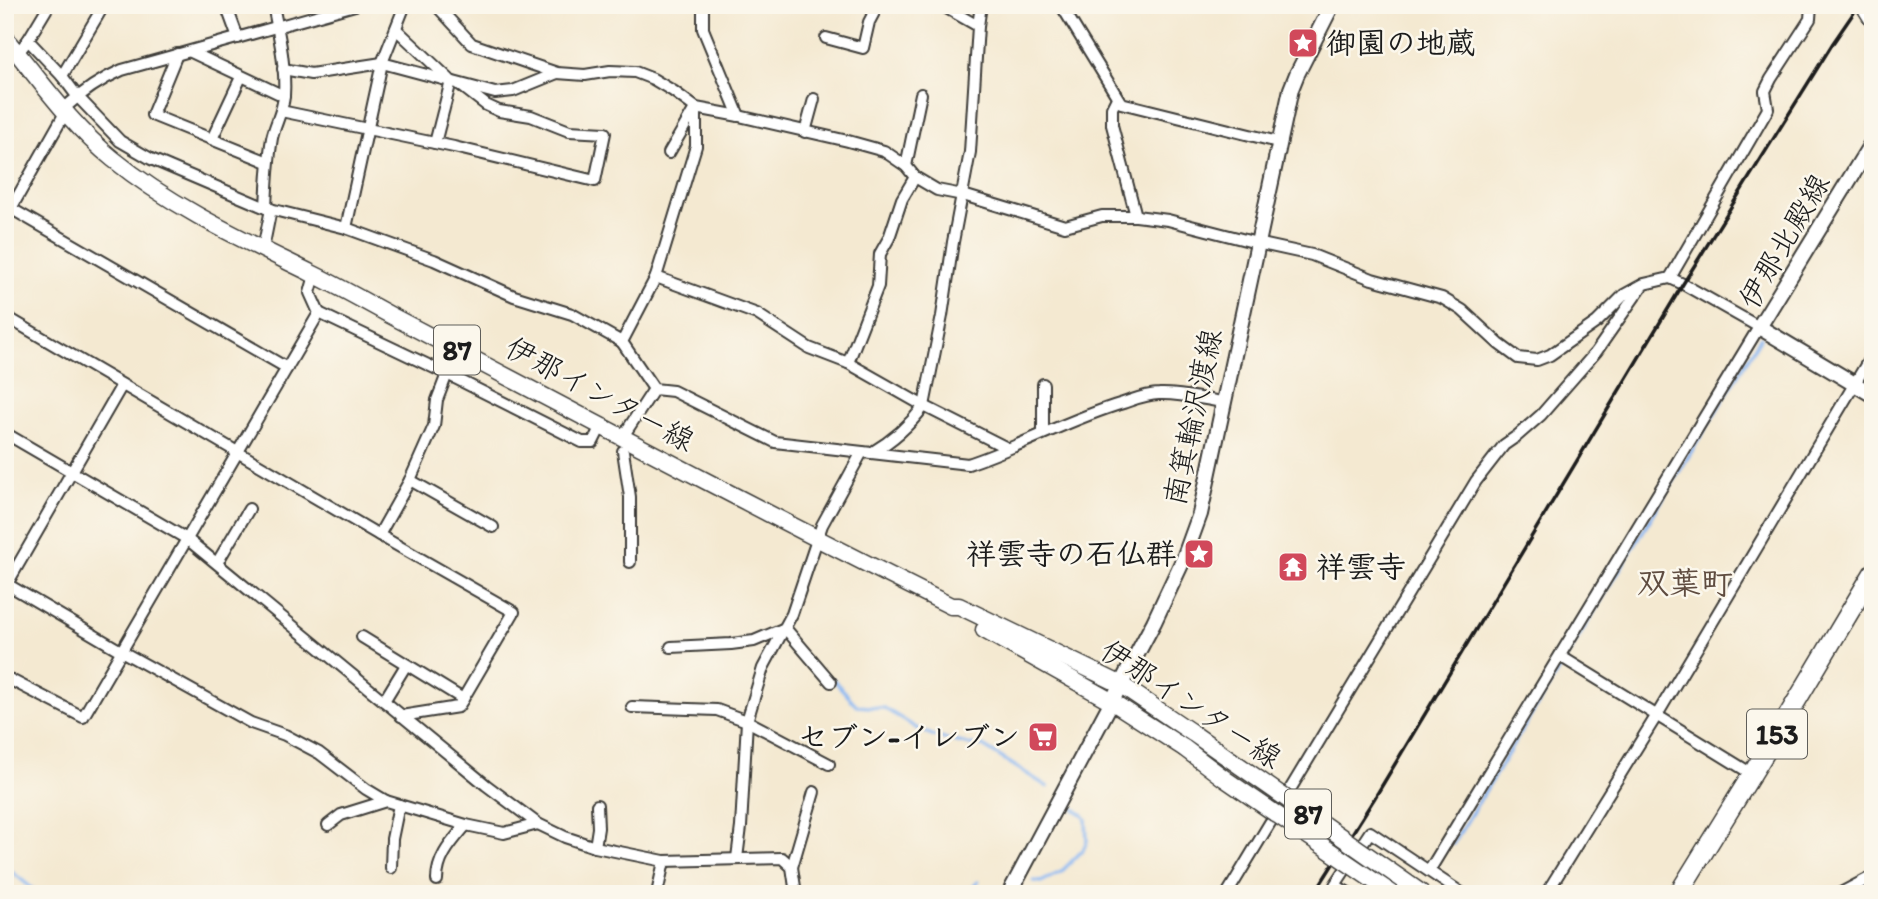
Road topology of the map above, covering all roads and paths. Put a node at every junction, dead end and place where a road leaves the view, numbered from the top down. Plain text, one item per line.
1 (49, 5) edge
2 (104, 5) edge
3 (226, 5) edge
4 (273, 5) edge
5 (355, 5) edge
6 (405, 5) edge
7 (436, 5) edge
8 (703, 5) edge
9 (878, 5) edge
10 (941, 5) edge
11 (981, 5) edge
12 (1061, 5) edge
13 (1332, 5) edge
14 (1811, 5) edge
15 (1865, 5) edge
16 (1873, 18) edge
17 (277, 26) junction
18 (978, 26) junction
19 (396, 29) junction
20 (5, 38) edge
21 (238, 38) junction
22 (826, 38) dead end
23 (23, 47) junction
24 (191, 52) junction
25 (177, 54) junction
26 (382, 63) junction
27 (283, 69) junction
28 (557, 73) junction
29 (62, 76) junction
30 (241, 77) junction
31 (455, 83) junction
32 (920, 94) dead end
33 (77, 96) junction
34 (284, 96) junction
35 (1117, 98) junction
36 (814, 99) dead end
37 (696, 108) junction
38 (281, 110) junction
39 (63, 112) junction
40 (739, 116) junction
41 (367, 129) junction
42 (805, 132) junction
43 (212, 139) junction
44 (1873, 141) edge
45 (1278, 142) junction
46 (435, 143) junction
47 (669, 153) dead end
48 (268, 162) junction
49 (906, 166) junction
50 (915, 177) junction
51 (963, 195) junction
52 (8, 206) edge
53 (269, 208) junction
54 (1136, 216) junction
55 (5, 219) edge
56 (346, 228) junction
57 (1257, 243) junction
58 (263, 249) junction
59 (315, 275) junction
60 (656, 277) junction
61 (1670, 278) junction
62 (1644, 284) junction
63 (319, 313) junction
64 (5, 316) edge
65 (1759, 327) junction
66 (622, 342) junction
67 (1873, 353) edge
68 (848, 363) junction
69 (287, 368) junction
70 (447, 374) junction
71 (1854, 383) junction
72 (1043, 384) dead end
73 (122, 385) junction
74 (654, 389) junction
75 (1873, 395) edge
76 (1223, 402) junction
77 (924, 406) junction
78 (601, 426) junction
79 (5, 433) edge
80 (1044, 433) junction
81 (623, 445) junction
82 (1007, 448) junction
83 (239, 452) junction
84 (867, 452) junction
85 (72, 472) junction
86 (410, 480) junction
87 (249, 509) dead end
88 (493, 527) dead end
89 (379, 535) junction
90 (187, 539) junction
91 (817, 539) junction
92 (630, 562) dead end
93 (218, 563) junction
94 (1873, 573) edge
95 (6, 583) edge
96 (951, 606) junction
97 (785, 628) junction
98 (362, 637) dead end
99 (671, 647) dead end
100 (121, 651) junction
101 (1563, 658) junction
102 (406, 665) junction
103 (5, 677) edge
104 (831, 682) dead end
105 (1120, 684) junction
106 (463, 699) junction
107 (384, 701) junction
108 (1111, 701) junction
109 (632, 707) dead end
110 (1657, 715) junction
111 (401, 716) junction
112 (747, 721) junction
113 (829, 764) dead end
114 (1752, 774) junction
115 (814, 792) dead end
116 (386, 801) junction
117 (399, 805) junction
118 (597, 805) dead end
119 (538, 824) junction
120 (328, 825) dead end
121 (466, 825) junction
122 (595, 847) junction
123 (737, 859) junction
124 (664, 861) junction
125 (792, 867) junction
126 (391, 868) dead end
127 (1429, 871) junction
128 (1873, 876) edge
129 (437, 880) dead end
130 (1849, 892) edge
131 (657, 894) edge
132 (796, 894) edge
133 (1009, 894) edge
134 (1227, 894) edge
135 (1350, 894) edge
136 (1394, 894) edge
137 (1423, 894) edge
138 (1463, 894) edge
139 (1546, 894) edge
140 (1678, 894) edge

1 - 23 street
2 - 29 street
3 - 21 street
4 - 17 street
5 - 17 street
6 - 19 street
7 - 28 street
8 - 40 street
9 - 22 street
10 - 18 street
11 - 18 street
12 - 35 street
13 - 45 main road, 南箕輪沢渡線
14 - 61 street
15 - 16 highway
17 - 21 street
17 - 27 street
18 - 51 street
19 - 26 street
19 - 31 street
20 - 23 main road, 伊那インター線 / 87
21 - 24 street
23 - 29 street
23 - 39 main road, 伊那インター線 / 87
24 - 25 street
24 - 30 street
25 - 33 street
25 - 43 street
26 - 27 street
26 - 31 street
26 - 41 street
27 - 34 street
28 - 31 street
28 - 37 street
29 - 33 street
30 - 34 street
30 - 43 street
31 - 46 street
31 - 46 street
32 - 49 street
33 - 39 street
33 - 53 street
34 - 38 street
35 - 45 street
35 - 54 street
36 - 42 street
37 - 40 street
37 - 47 street
37 - 60 street
38 - 41 street
38 - 48 street
39 - 52 street
39 - 58 main road, 伊那インター線 / 87
40 - 42 street
41 - 46 street
41 - 56 street
42 - 49 street
43 - 48 street
44 - 65 main road, 伊那北殿線
45 - 57 main road, 南箕輪沢渡線
48 - 53 street
49 - 50 street
50 - 51 street
50 - 68 street
51 - 54 street
51 - 77 street
52 - 55 street
52 - 69 street
53 - 56 street
53 - 58 street
54 - 57 street
56 - 66 street
57 - 62 street
57 - 76 main road, 南箕輪沢渡線
58 - 59 main road, 伊那インター線 / 87
59 - 63 street
59 - 78 main road, 伊那インター線 / 87
60 - 66 street
60 - 68 street
61 - 62 street
61 - 65 street
62 - 134 street
63 - 69 street
63 - 70 street
64 - 73 street
65 - 71 main road, 伊那北殿線
65 - 101 street
66 - 74 street
67 - 71 street
68 - 77 street
69 - 83 street
70 - 78 street
70 - 86 street
71 - 75 main road, 伊那北殿線
71 - 110 street
72 - 80 street
73 - 83 street
73 - 85 street
74 - 81 street
74 - 84 street
76 - 80 street
76 - 105 main road, 南箕輪沢渡線
77 - 82 street
77 - 84 street
78 - 81 main road, 伊那インター線 / 87
79 - 85 street
80 - 82 street
81 - 91 main road, 伊那インター線 / 87
81 - 92 street
82 - 84 street
83 - 89 street
83 - 90 street
84 - 91 street
85 - 90 street
85 - 95 street
86 - 88 street
86 - 89 street
87 - 93 street
89 - 106 street
90 - 93 street
90 - 100 street
91 - 96 main road, 伊那インター線 / 87
91 - 97 street
93 - 107 street
94 - 114 highway, 153
95 - 100 street
96 - 105 main road, 伊那インター線 / 87
96 - 108 main road, 伊那インター線 / 87
97 - 99 street
97 - 104 street
97 - 112 street
98 - 102 street
100 - 103 street
100 - 116 street
101 - 110 street
101 - 127 street
102 - 106 street
102 - 107 street
105 - 108 main road, 南箕輪沢渡線
105 - 137 main road, 伊那インター線 / 87, bridge
106 - 111 street
107 - 111 street
108 - 133 main road, 南箕輪沢渡線
108 - 136 main road, 伊那インター線 / 87, bridge
109 - 112 street
110 - 114 street
110 - 139 street
111 - 119 street
112 - 113 street
112 - 123 street
114 - 140 highway, 153
115 - 125 street
116 - 117 street
116 - 120 street
117 - 121 street
117 - 126 street
118 - 122 street
119 - 121 street
119 - 122 street
121 - 129 street
122 - 124 street
123 - 124 street
123 - 125 street
124 - 131 street
125 - 132 street
127 - 135 street
127 - 138 street
128 - 130 street

